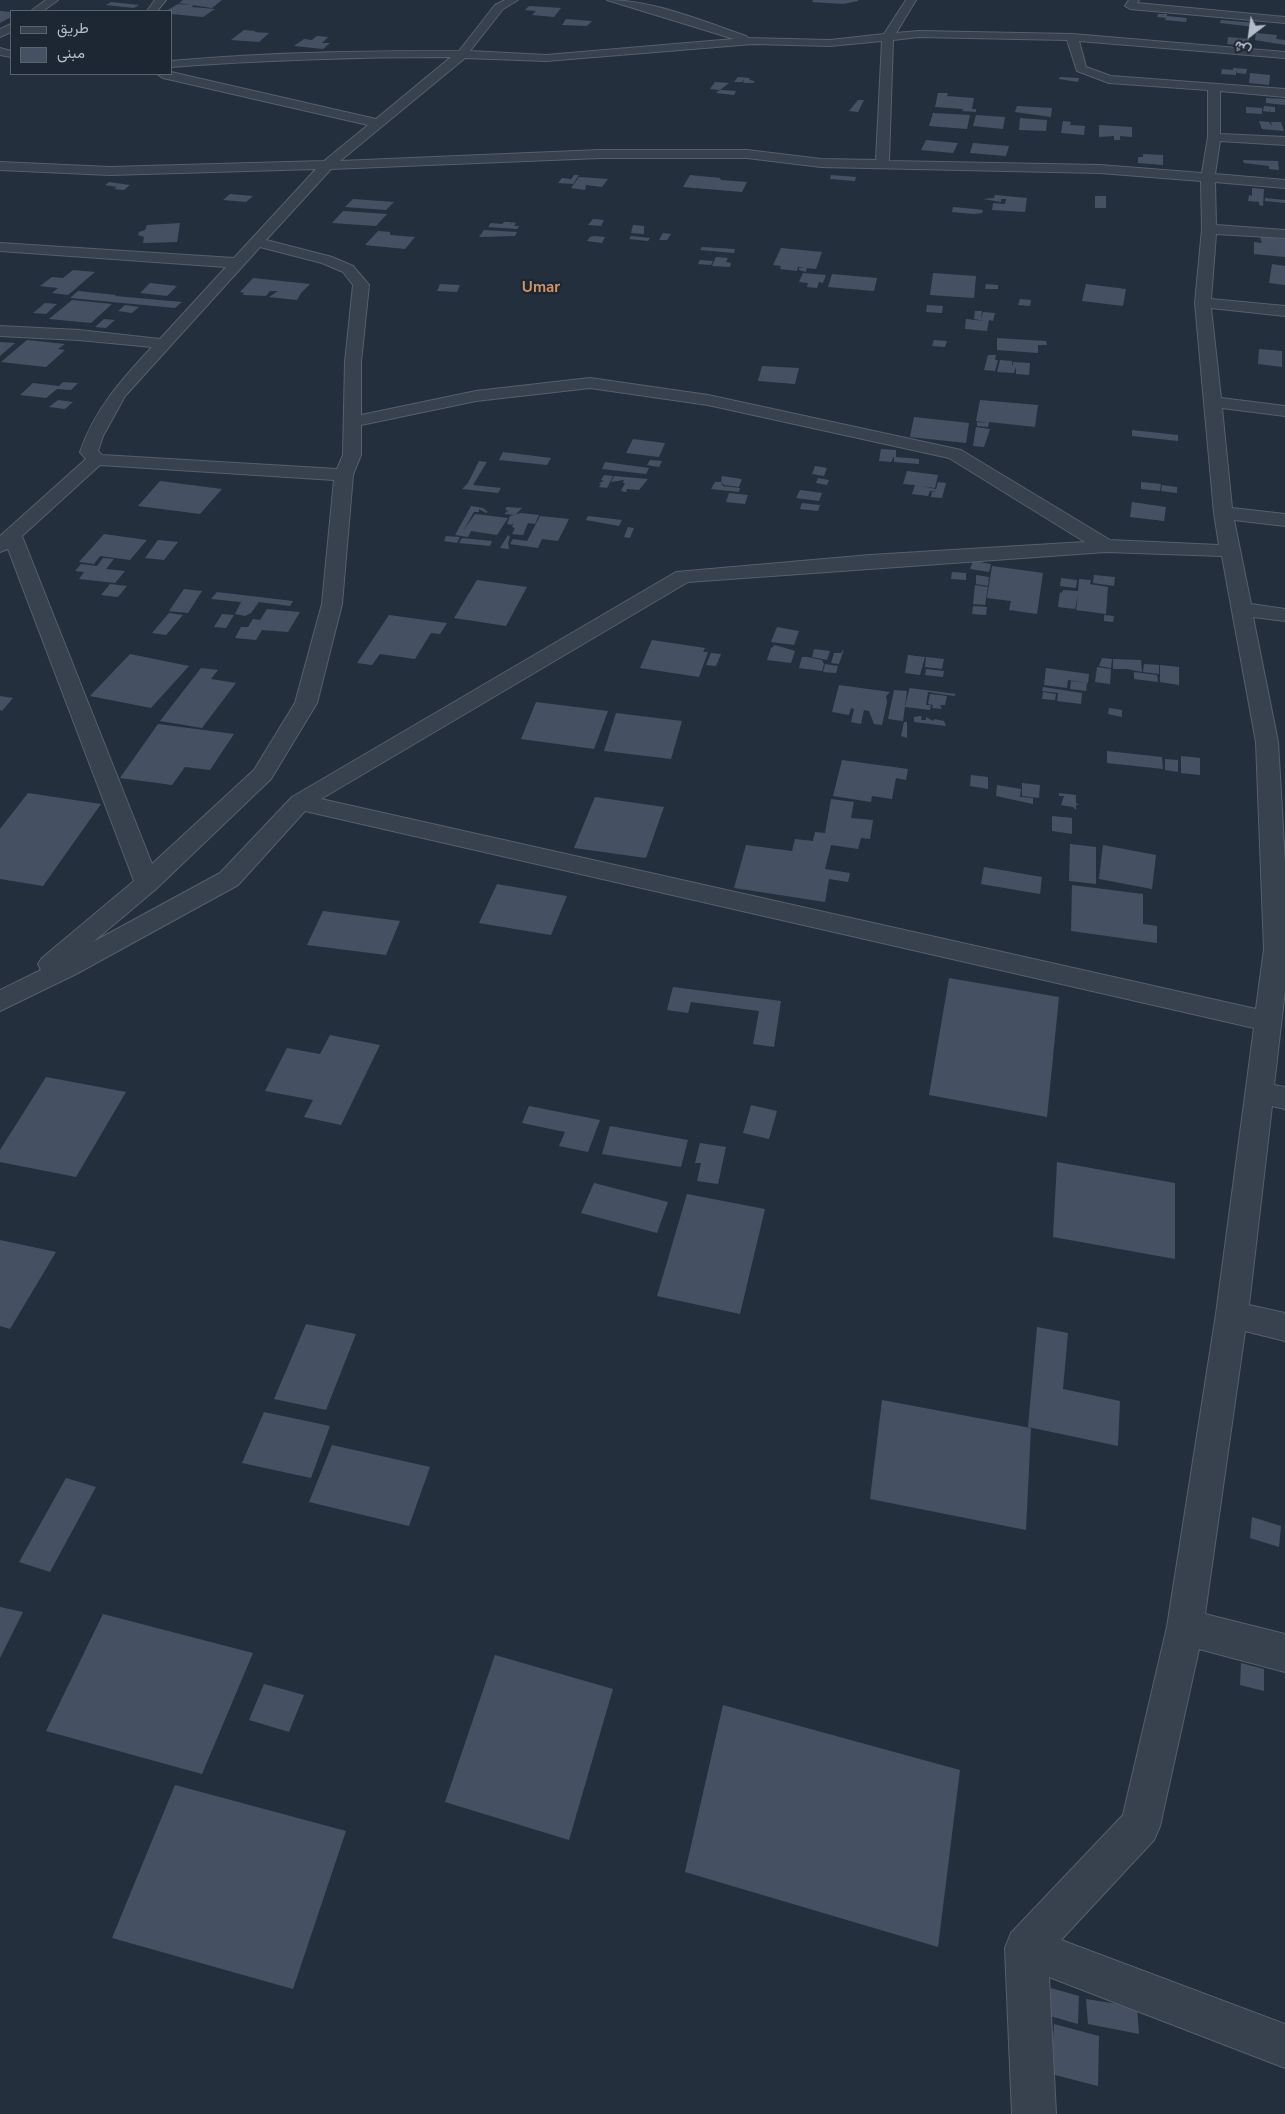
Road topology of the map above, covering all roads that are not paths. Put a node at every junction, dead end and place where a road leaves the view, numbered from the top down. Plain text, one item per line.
1 (53, 0) edge
2 (161, 0) edge
3 (513, 0) edge
4 (612, 0) edge
5 (911, 0) edge
6 (1131, 7) edge
7 (38, 10) edge
8 (153, 10) edge
9 (1285, 20) edge
10 (888, 37) junction
11 (1072, 37) junction
12 (753, 41) junction
13 (462, 54) junction
14 (1285, 55) edge
15 (172, 64) edge
16 (167, 75) edge
17 (1214, 88) junction
18 (1285, 93) edge
19 (378, 124) junction
20 (1214, 137) junction
21 (1285, 141) edge
22 (882, 163) junction
23 (327, 165) junction
24 (0, 166) edge
25 (1208, 178) junction
26 (1285, 184) edge
27 (1209, 229) junction
28 (1285, 234) edge
29 (256, 242) junction
30 (0, 247) edge
31 (237, 263) junction
32 (1203, 303) junction
33 (1285, 311) edge
34 (0, 331) edge
35 (165, 344) junction
36 (1212, 402) junction
37 (1285, 411) edge
38 (352, 422) junction
39 (96, 460) junction
40 (344, 475) junction
41 (1223, 513) junction
42 (1285, 520) edge
43 (6, 541) edge
44 (1106, 546) junction
45 (1230, 551) junction
46 (1243, 609) junction
47 (1285, 615) edge
48 (1276, 744) edge
49 (300, 802) junction
50 (147, 883) junction
51 (1281, 950) edge
52 (7, 997) edge
53 (0, 1015) edge
54 (1269, 1022) junction
55 (1272, 1095) edge
56 (1232, 1314) junction
57 (1285, 1327) edge
58 (1185, 1627) junction
59 (1285, 1653) edge
60 (1026, 1948) junction
61 (1285, 2046) edge
62 (1034, 2114) edge

1 - 7 street
2 - 8 street
3 - 13 street
4 - 12 street
5 - 10 street
6 - 9 street
10 - 11 street
10 - 12 street
10 - 22 street
11 - 14 street
11 - 17 street
12 - 13 street
13 - 15 street
13 - 19 street
16 - 19 street
17 - 18 street
17 - 20 street
19 - 23 street
20 - 21 street
20 - 25 street
22 - 23 street
22 - 25 street
23 - 24 street
23 - 29 street
25 - 26 street
25 - 27 street
27 - 28 street
27 - 32 street
29 - 31 street
29 - 38 street
30 - 31 street
31 - 35 street
32 - 33 street
32 - 36 street
34 - 35 street
35 - 39 street
36 - 37 street
36 - 41 street
38 - 40 street
38 - 44 street
39 - 40 street
39 - 43 street
40 - 50 street
41 - 42 street
41 - 45 street
43 - 50 street
44 - 45 street
44 - 49 street
45 - 46 street
46 - 47 street
46 - 48 street
48 - 51 street
49 - 52 street
49 - 54 street
50 - 52 street
51 - 54 street
52 - 53 street
54 - 55 street
55 - 56 street
56 - 57 street
56 - 58 street
58 - 59 street
58 - 60 street
60 - 61 street
60 - 62 street

